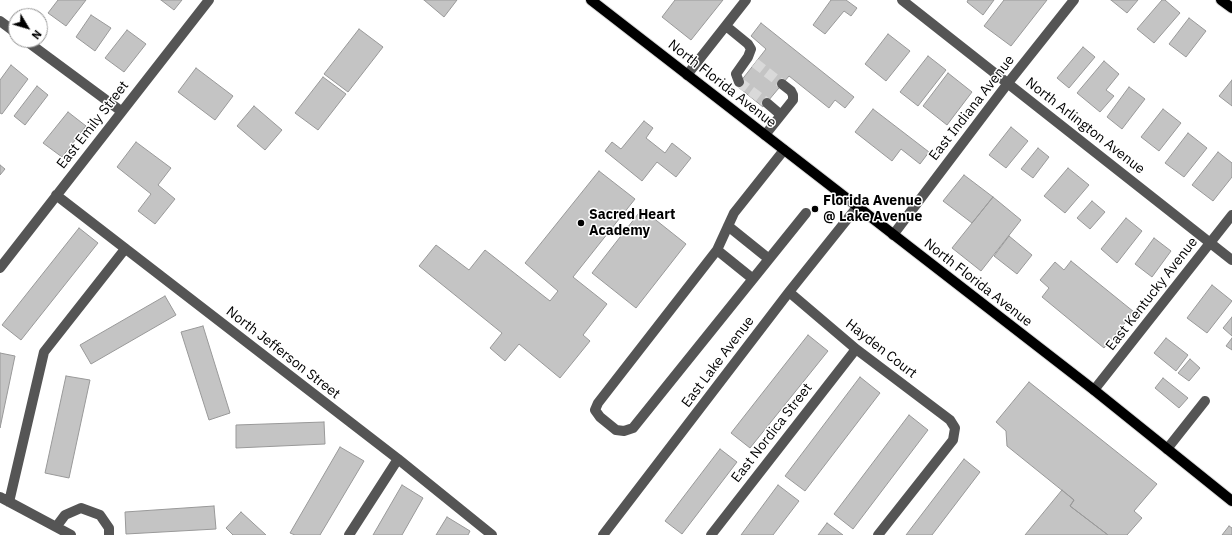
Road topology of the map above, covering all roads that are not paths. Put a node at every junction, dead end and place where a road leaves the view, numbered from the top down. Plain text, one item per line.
1 (209, 0) edge
2 (591, 0) edge
3 (746, 0) edge
4 (902, 0) edge
5 (1074, 0) edge
6 (1222, 0) edge
7 (1232, 8) edge
8 (726, 26) junction
9 (36, 48) edge
10 (687, 76) junction
11 (740, 82) dead end
12 (1008, 83) junction
13 (782, 84) tunnel mouth
14 (767, 103) tunnel mouth
15 (121, 111) junction
16 (781, 114) junction
17 (764, 135) junction
18 (784, 150) junction
19 (56, 195) junction
20 (857, 207) junction
21 (806, 214) dead end
22 (1232, 215) edge
23 (728, 226) junction
24 (893, 235) junction
25 (1210, 243) junction
26 (124, 249) junction
27 (717, 250) junction
28 (770, 259) junction
29 (1232, 260) edge
30 (2, 262) edge
31 (753, 279) junction
32 (789, 292) junction
33 (856, 349) junction
34 (1094, 390) junction
35 (1205, 401) dead end
36 (1167, 449) junction
37 (398, 460) junction
38 (0, 497) edge
39 (1232, 501) edge
40 (9, 502) junction
41 (56, 526) junction
42 (71, 535) edge
43 (109, 535) edge
44 (350, 535) edge
45 (492, 535) edge
46 (603, 535) edge
47 (711, 535) edge
48 (878, 535) edge

1 - 15 street, East Emily Street
2 - 10 main road, North Florida Avenue
3 - 8 street
4 - 12 street, North Arlington Avenue
5 - 12 street, East Indiana Avenue
6 - 7 main road
8 - 10 street
8 - 11 street
9 - 15 street
10 - 17 main road, North Florida Avenue
12 - 24 street, East Indiana Avenue
12 - 25 street, North Arlington Avenue
13 - 16 street
14 - 16 street
15 - 19 street, East Emily Street
16 - 17 street
17 - 18 main road, North Florida Avenue
18 - 20 main road, North Florida Avenue
18 - 23 street
19 - 26 street, North Jefferson Street
19 - 30 street, East Emily Street
20 - 24 main road, North Florida Avenue
20 - 32 street, East Lake Avenue
21 - 28 street
22 - 25 street, East Kentucky Avenue
23 - 27 street
23 - 28 street
24 - 34 main road, North Florida Avenue
25 - 29 street, North Arlington Avenue
25 - 34 street, East Kentucky Avenue
26 - 37 street, North Jefferson Street
26 - 40 street
27 - 31 street
27 - 31 street
28 - 31 street
32 - 33 street, Hayden Court
32 - 46 street, East Lake Avenue
33 - 47 street, East Nordica Street
33 - 48 street, Hayden Court
34 - 36 main road, North Florida Avenue
35 - 36 street
36 - 39 main road, North Florida Avenue
37 - 44 street
37 - 45 street, North Jefferson Street
38 - 40 street
40 - 41 street
41 - 42 street
41 - 43 street

